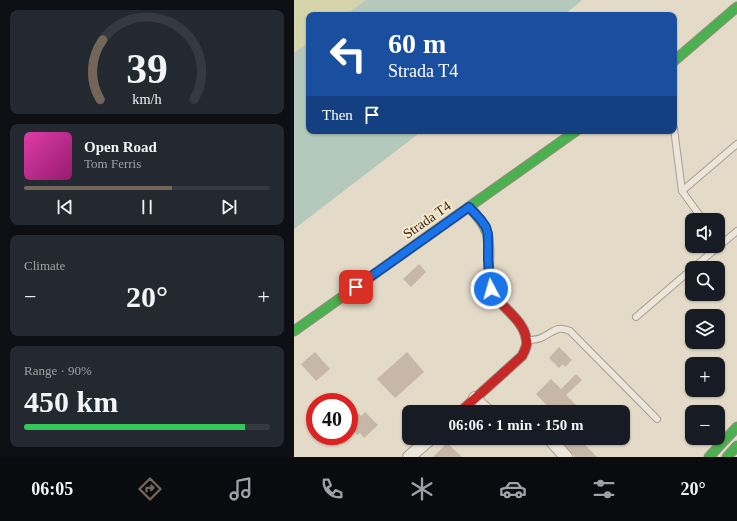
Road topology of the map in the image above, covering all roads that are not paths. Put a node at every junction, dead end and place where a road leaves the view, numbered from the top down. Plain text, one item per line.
1 (737, 7) edge
2 (677, 58) edge
3 (572, 134) edge
4 (675, 134) edge
5 (737, 144) edge
6 (682, 191) junction
7 (469, 207) junction
8 (698, 213) edge
9 (737, 231) edge
10 (725, 240) edge
11 (709, 253) edge
12 (700, 261) edge
13 (685, 274) edge
14 (636, 317) dead end
15 (294, 331) edge
16 (527, 340) junction
17 (475, 398) junction
18 (468, 405) edge
19 (481, 405) edge
20 (657, 419) dead end
21 (737, 427) edge
22 (422, 445) edge
23 (555, 445) edge
24 (737, 446) edge
25 (409, 457) edge
26 (566, 457) edge
27 (709, 457) edge
28 (727, 457) edge

1 - 2 street
3 - 7 street, Strada T4
4 - 6 lane
5 - 6 lane
6 - 8 lane
7 - 15 street, Strada T4
7 - 16 street
9 - 10 lane
11 - 12 lane
13 - 14 lane
16 - 17 street
16 - 20 lane
17 - 18 street
17 - 19 street
21 - 27 street
22 - 25 street
23 - 26 street
24 - 28 street

